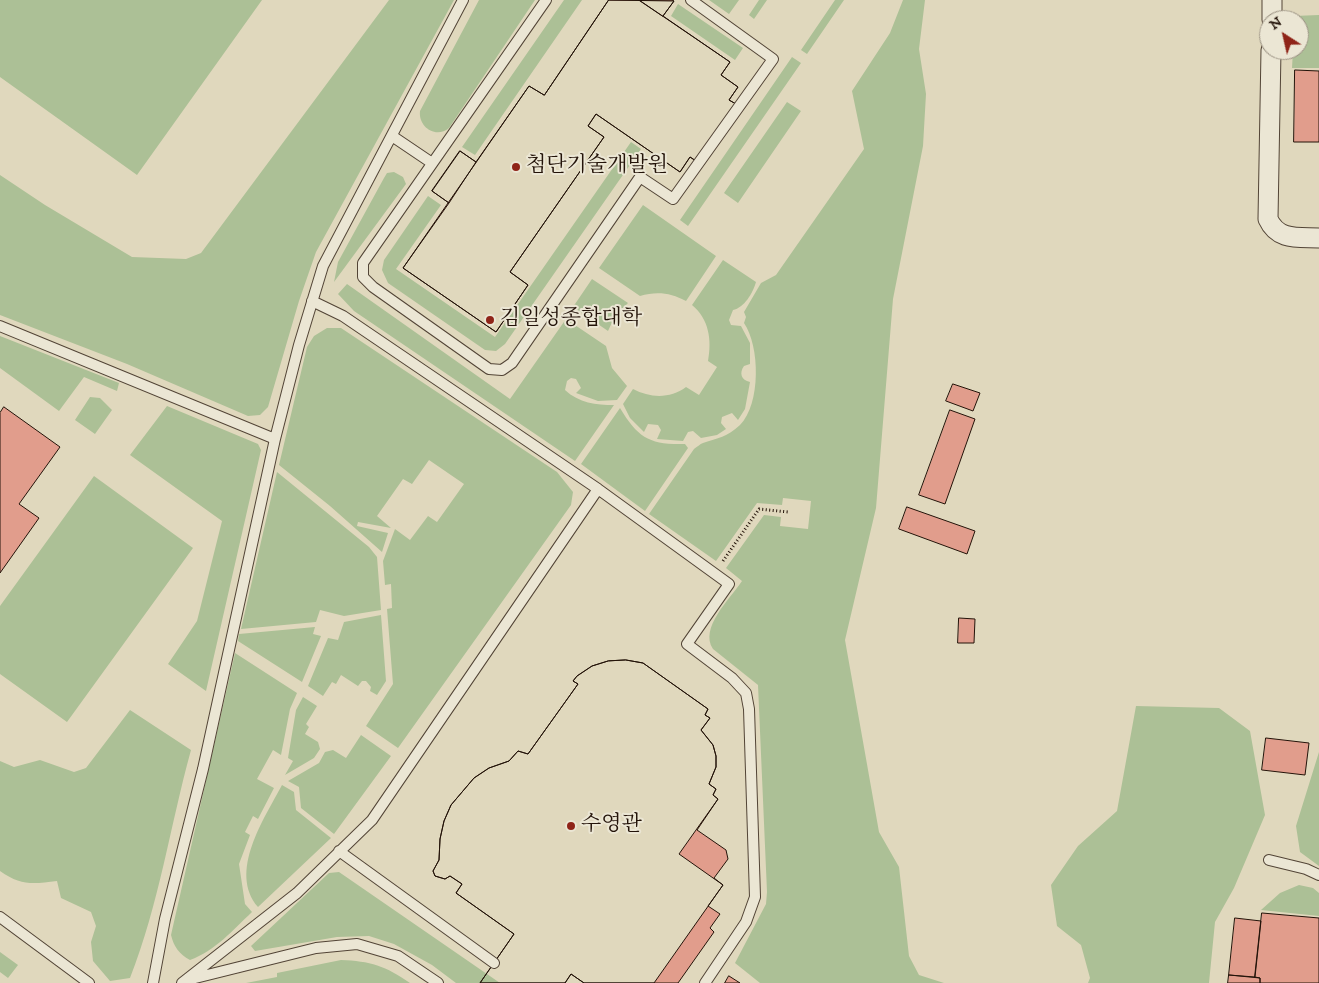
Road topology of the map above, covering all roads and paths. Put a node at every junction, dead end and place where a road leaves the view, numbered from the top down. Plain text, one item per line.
1 (463, 0) edge
2 (546, 0) edge
3 (691, 0) edge
4 (1271, 60) edge
5 (392, 136) junction
6 (432, 164) junction
7 (1319, 238) edge
8 (312, 301) junction
9 (0, 326) edge
10 (275, 439) junction
11 (598, 489) junction
12 (788, 512) dead end
13 (714, 574) junction
14 (340, 851) junction
15 (1269, 860) dead end
16 (1319, 875) edge
17 (0, 917) edge
18 (494, 963) dead end
19 (183, 982) edge
20 (89, 983) edge
21 (153, 983) edge
22 (438, 983) edge
23 (705, 983) edge

1 - 5 lane
2 - 6 lane
3 - 6 lane
4 - 7 street
5 - 6 lane
5 - 8 lane
8 - 10 lane
8 - 11 lane
9 - 10 lane
10 - 21 lane
11 - 13 lane
11 - 14 lane
12 - 13 path
13 - 23 lane
14 - 18 lane
14 - 19 lane
15 - 16 lane
17 - 20 lane
19 - 22 lane

